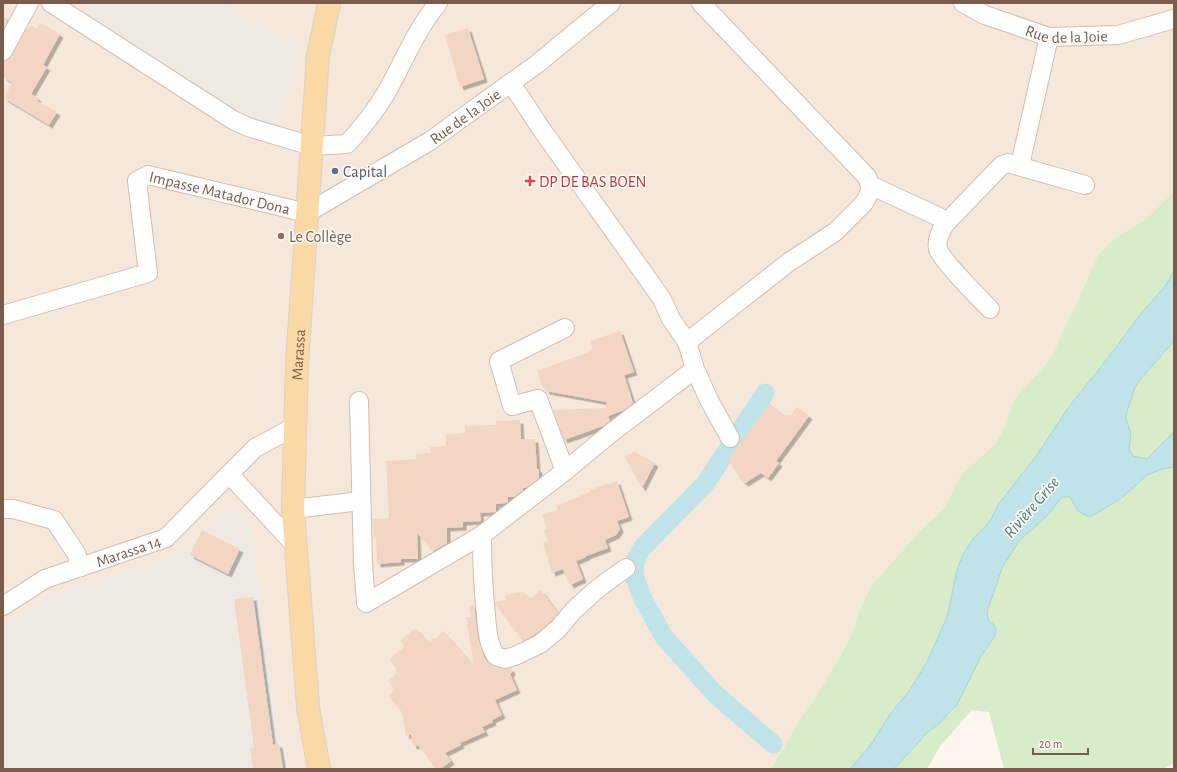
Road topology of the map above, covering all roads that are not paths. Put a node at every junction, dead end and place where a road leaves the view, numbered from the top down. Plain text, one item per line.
1 (29, 3) edge
2 (51, 3) edge
3 (329, 3) edge
4 (438, 3) edge
5 (611, 3) edge
6 (701, 3) edge
7 (963, 3) edge
8 (1174, 20) edge
9 (1049, 37) junction
10 (3, 51) edge
11 (511, 83) junction
12 (312, 146) junction
13 (1020, 165) junction
14 (1085, 184) dead end
15 (870, 185) junction
16 (307, 213) junction
17 (946, 223) junction
18 (990, 309) dead end
19 (3, 315) edge
20 (566, 328) dead end
21 (687, 342) junction
22 (695, 368) junction
23 (359, 401) dead end
24 (294, 427) junction
25 (730, 438) dead end
26 (565, 471) junction
27 (229, 474) junction
28 (361, 501) junction
29 (3, 509) edge
30 (292, 509) junction
31 (482, 535) junction
32 (295, 545) junction
33 (81, 567) junction
34 (626, 568) dead end
35 (3, 606) edge
36 (319, 769) edge

1 - 10 street
2 - 12 street
3 - 12 main road, Marassa
4 - 12 street
5 - 11 street, Rue de la Joie
6 - 15 street
7 - 9 street, Rue de la Joie
8 - 9 street, Rue de la Joie
9 - 13 street
11 - 16 street, Rue de la Joie
11 - 21 street
12 - 16 main road, Marassa
13 - 14 street
13 - 17 street
15 - 17 street
15 - 21 street
16 - 19 street, Impasse Matador Dona
16 - 24 main road, Marassa
17 - 18 street
20 - 26 street
21 - 22 street
22 - 25 street
22 - 26 street
23 - 28 street
24 - 27 street, Marassa 14
24 - 30 main road, Marassa
26 - 31 street
27 - 32 street
27 - 33 street, Marassa 14
28 - 30 street
28 - 31 street
29 - 33 street
30 - 32 main road, Marassa
31 - 34 street
32 - 36 main road, Marassa
33 - 35 street, Marassa 14

